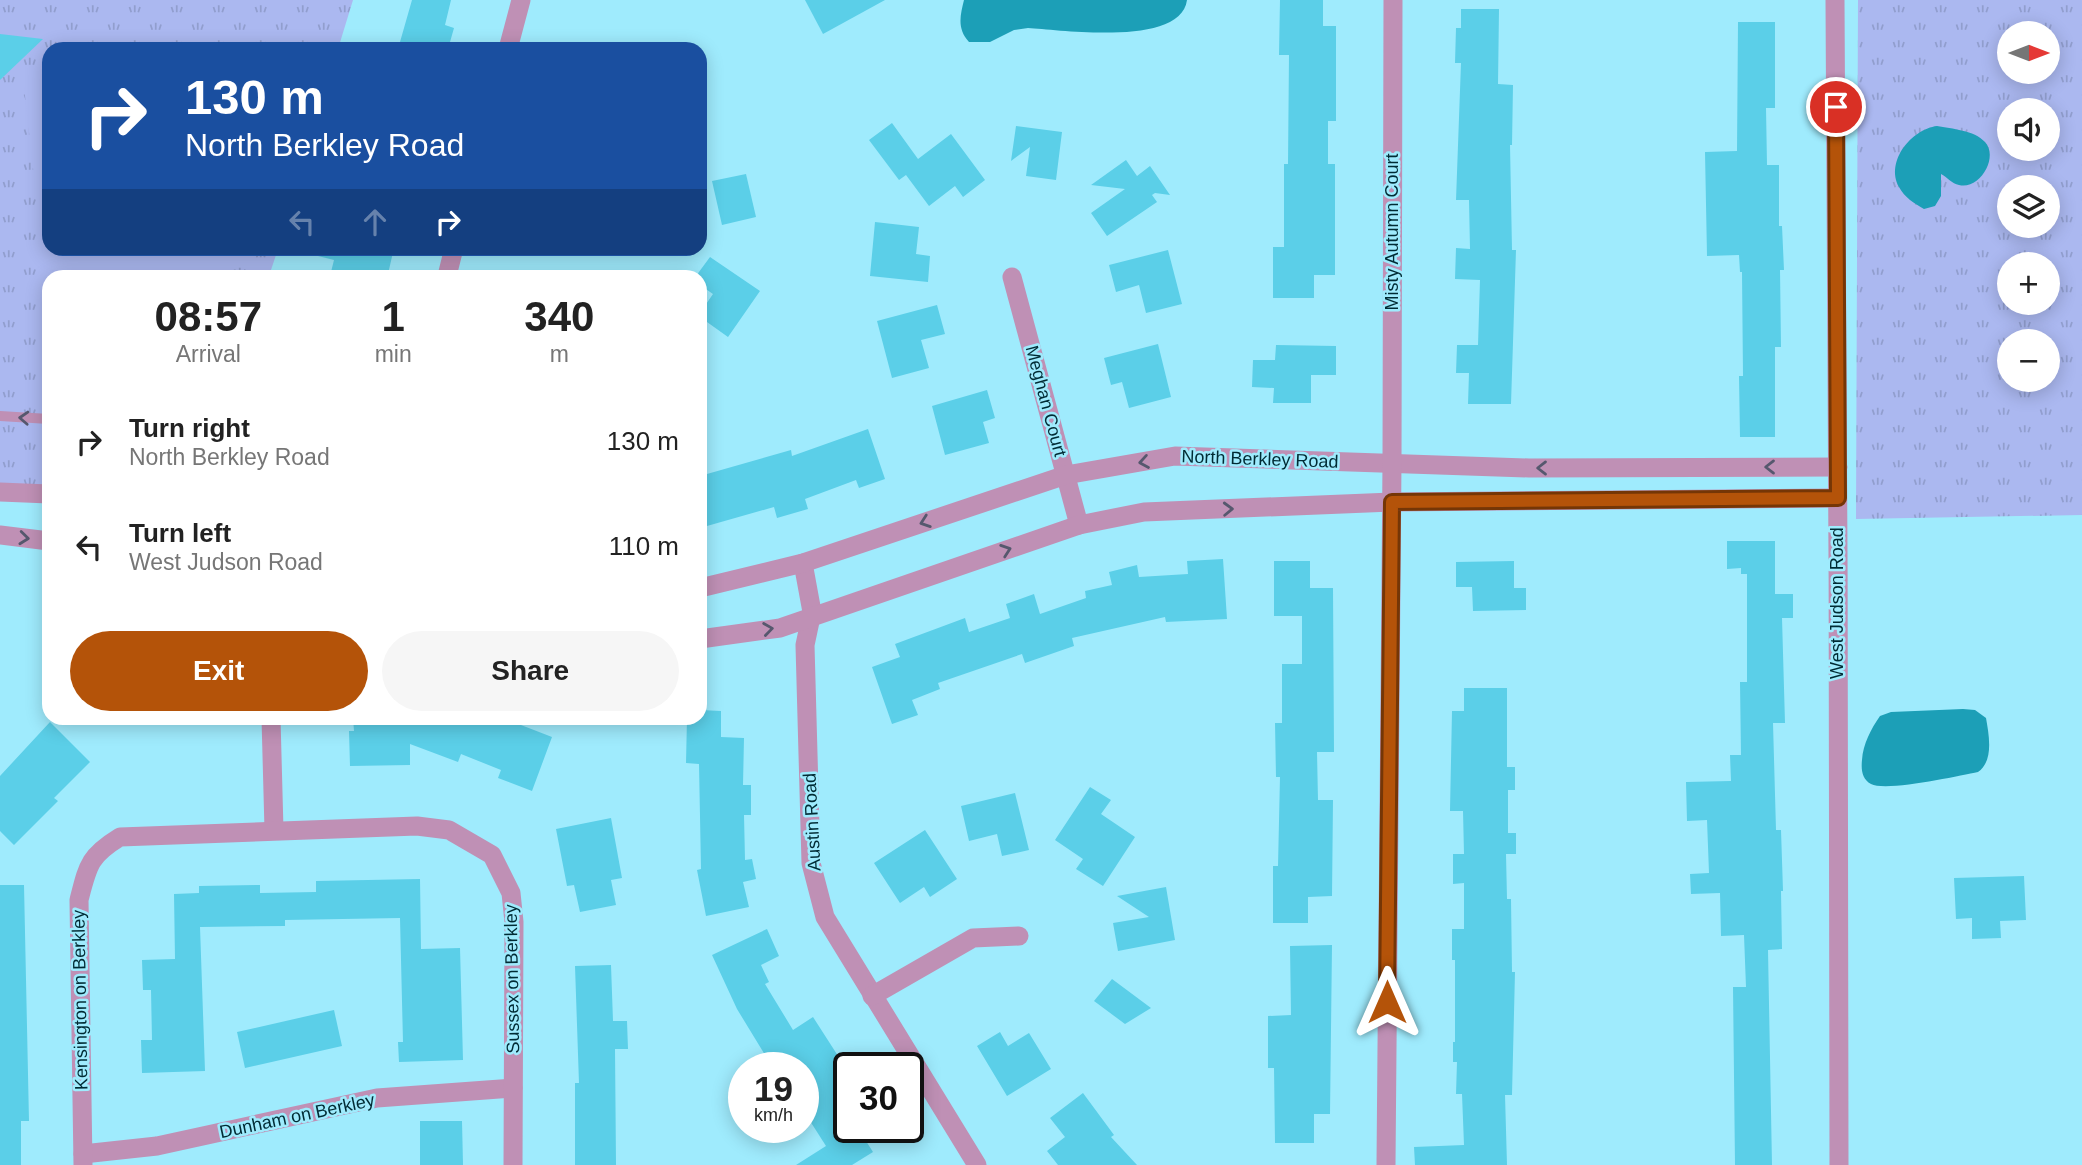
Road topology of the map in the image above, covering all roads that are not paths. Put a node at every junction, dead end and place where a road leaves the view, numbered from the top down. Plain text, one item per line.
1 (521, 0) edge
2 (1392, 0) edge
3 (1835, 0) edge
4 (510, 42) edge
5 (1012, 277) dead end
6 (0, 416) edge
7 (42, 419) edge
8 (1392, 463) junction
9 (1838, 467) junction
10 (1066, 475) junction
11 (0, 492) edge
12 (42, 494) edge
13 (1838, 498) junction
14 (1392, 502) junction
15 (1079, 525) junction
16 (0, 535) edge
17 (42, 540) edge
18 (803, 563) junction
19 (707, 586) edge
20 (811, 617) junction
21 (707, 638) edge
22 (271, 725) edge
23 (274, 830) junction
24 (1019, 936) dead end
25 (872, 996) junction
26 (513, 1088) junction
27 (83, 1159) edge
28 (513, 1165) edge
29 (976, 1165) edge
30 (1386, 1165) edge
31 (1839, 1165) edge

1 - 4 street
2 - 8 street, Misty Autumn Court
3 - 9 street, West Judson Road
5 - 10 street, Meghan Court
7 -> 6 lane
9 -> 8 street, North Berkley Road
8 -> 10 street, North Berkley Road
8 - 14 street, Misty Autumn Court
9 - 13 street, West Judson Road
10 - 15 street, Meghan Court
10 -> 18 street, North Berkley Road
11 - 12 street
13 - 14 street
13 - 31 street, West Judson Road
15 -> 14 street
14 - 30 street, Misty Autumn Court
20 -> 15 street
16 -> 17 street
18 - 19 street, North Berkley Road
18 - 20 street, Austin Road
21 -> 20 street
20 - 25 street, Austin Road
22 - 23 street
23 - 26 street, Sussex on Berkley
23 - 27 street, Kensington on Berkley
24 - 25 street
25 - 29 street, Austin Road
26 - 27 street, Dunham on Berkley
26 - 28 street, Sussex on Berkley

